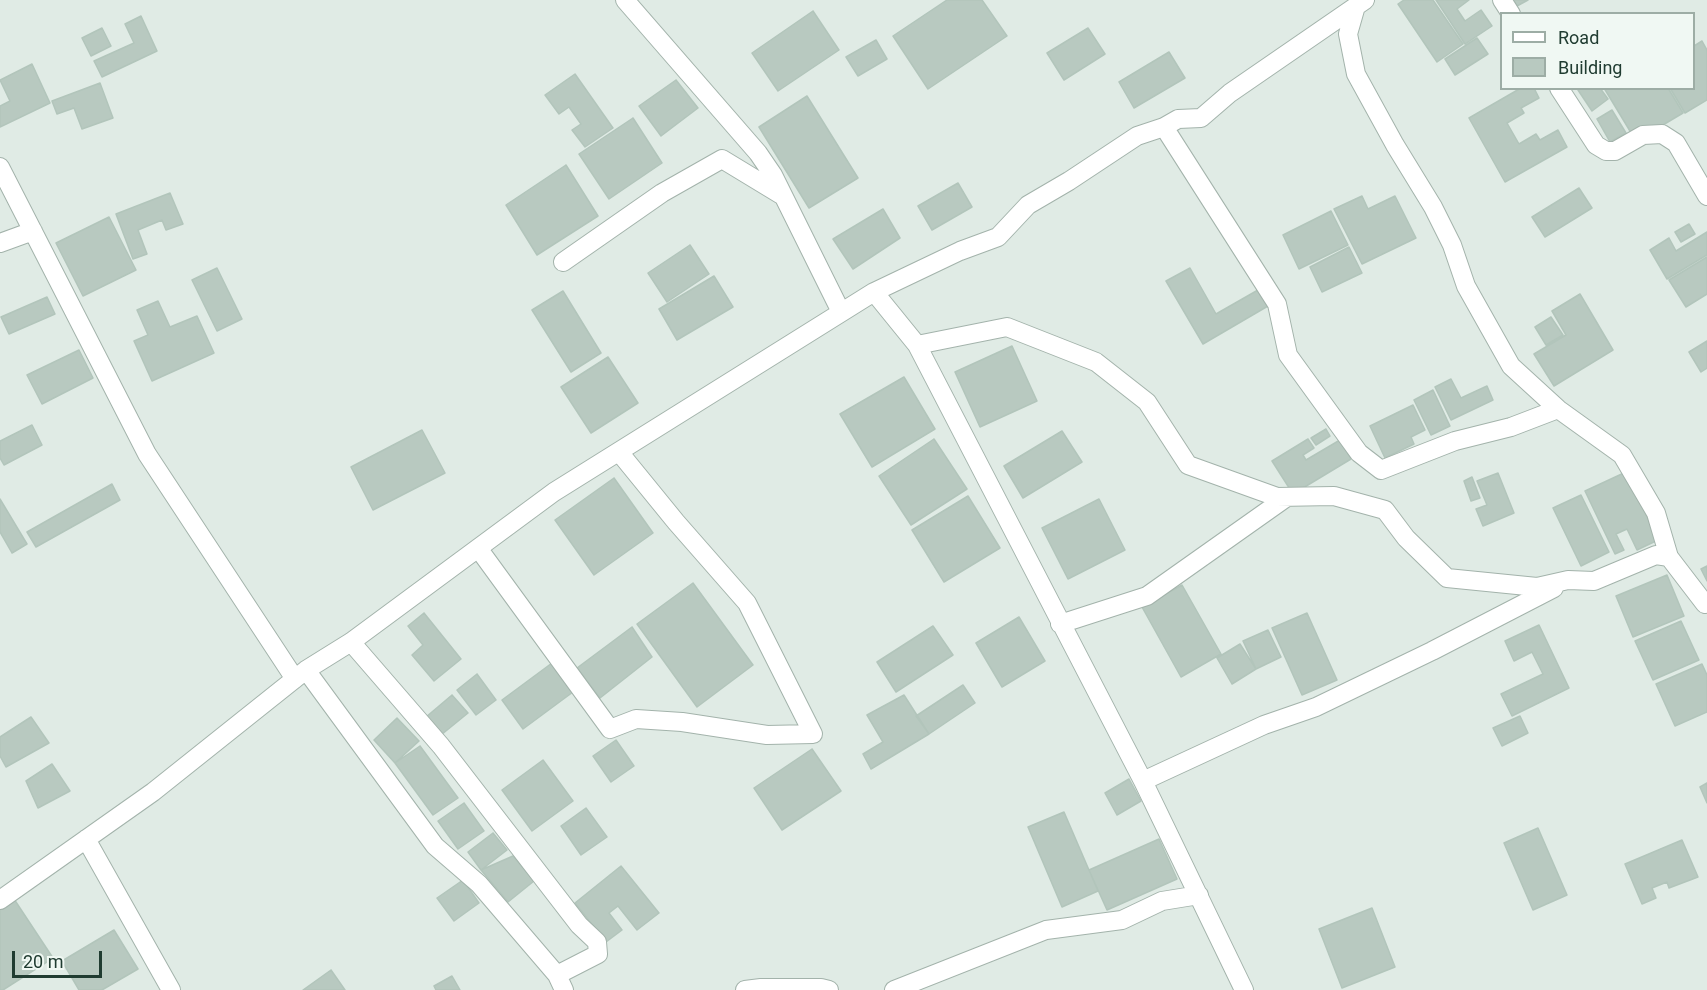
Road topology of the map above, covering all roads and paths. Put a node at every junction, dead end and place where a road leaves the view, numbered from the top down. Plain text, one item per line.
1 (625, 0) edge
2 (1360, 3) edge
3 (1560, 90) edge
4 (1164, 127) junction
5 (0, 168) edge
6 (783, 196) junction
7 (1707, 196) edge
8 (33, 231) junction
9 (0, 243) edge
10 (563, 262) dead end
11 (874, 292) junction
12 (841, 312) junction
13 (917, 345) junction
14 (1558, 409) junction
15 (619, 452) junction
16 (1287, 497) junction
17 (478, 548) junction
18 (1669, 557) junction
19 (1568, 580) junction
20 (1706, 606) edge
21 (1060, 624) junction
22 (351, 642) junction
23 (301, 675) junction
24 (1143, 781) junction
25 (86, 839) junction
26 (1199, 895) junction
27 (0, 900) edge
28 (561, 982) edge
29 (171, 990) edge
30 (745, 990) edge
31 (829, 990) edge
32 (894, 990) edge
33 (1244, 990) edge

1 - 6 street
2 - 4 street
2 - 14 street
3 - 7 street
4 - 11 street
4 - 14 street
5 - 8 street
6 - 10 street
6 - 12 street
8 - 9 street
8 - 23 street
11 - 12 street
11 - 13 street
12 - 15 street
13 - 16 street
13 - 21 street
14 - 18 street
15 - 17 street
15 - 17 street
16 - 19 street
16 - 21 street
17 - 22 street
18 - 19 street
18 - 20 street
19 - 24 street
21 - 24 street
22 - 23 street
22 - 28 street
23 - 25 street
23 - 28 street
24 - 26 street
25 - 27 street
25 - 29 street
26 - 32 street
26 - 33 street
30 - 31 street

